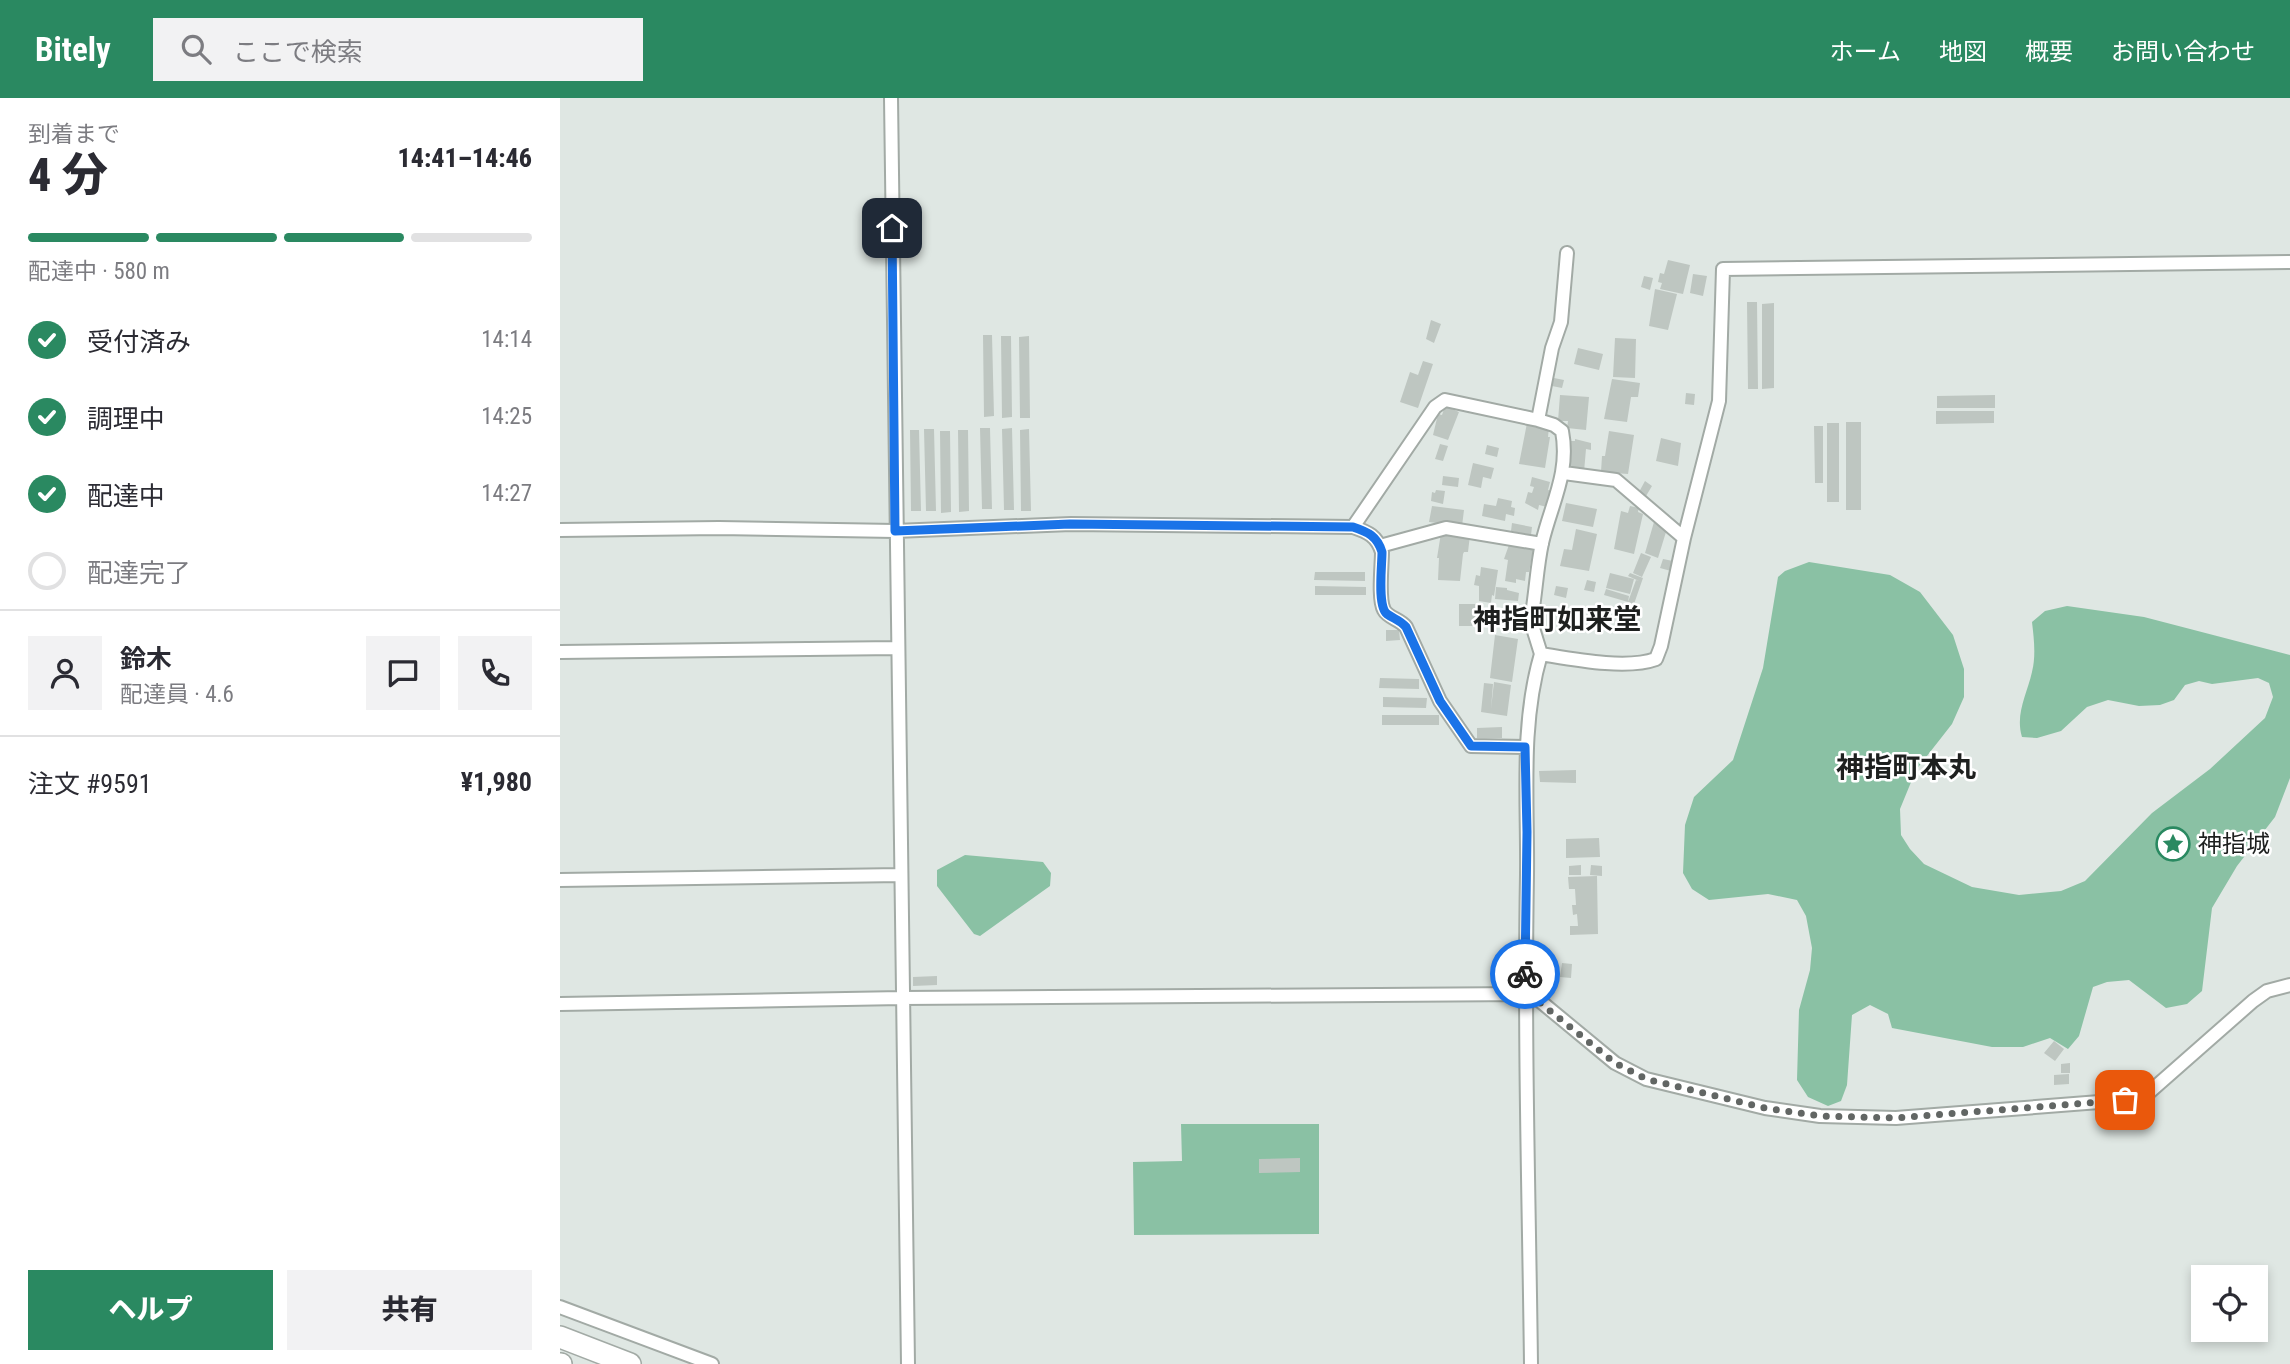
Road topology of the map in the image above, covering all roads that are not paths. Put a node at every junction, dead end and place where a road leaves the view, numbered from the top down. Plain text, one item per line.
1 (891, 98) edge
2 (1567, 253) dead end
3 (2290, 262) edge
4 (1538, 420) junction
5 (1563, 473) junction
6 (1353, 527) junction
7 (560, 530) edge
8 (895, 531) junction
9 (1684, 538) junction
10 (1542, 544) junction
11 (1380, 546) junction
12 (898, 648) junction
13 (560, 652) edge
14 (1541, 654) junction
15 (1525, 747) junction
16 (901, 875) junction
17 (560, 880) edge
18 (2290, 985) edge
19 (1525, 994) junction
20 (902, 998) junction
21 (560, 1004) edge
22 (560, 1307) edge
23 (560, 1337) edge
24 (630, 1364) edge
25 (712, 1364) edge
26 (908, 1364) edge
27 (1531, 1364) edge

1 - 8 street
2 - 4 street
3 - 9 street
4 - 5 street
4 - 6 street
5 - 9 street
5 - 10 street
6 - 8 street
6 - 11 street
7 - 8 street
8 - 12 street
9 - 14 street
10 - 11 street
10 - 14 street
11 - 15 street
12 - 13 street
12 - 16 street
14 - 15 street
15 - 19 street
16 - 17 street
16 - 20 street
18 - 19 street
19 - 20 street
19 - 27 street
20 - 21 street
20 - 26 street
22 - 25 street
23 - 24 highway

